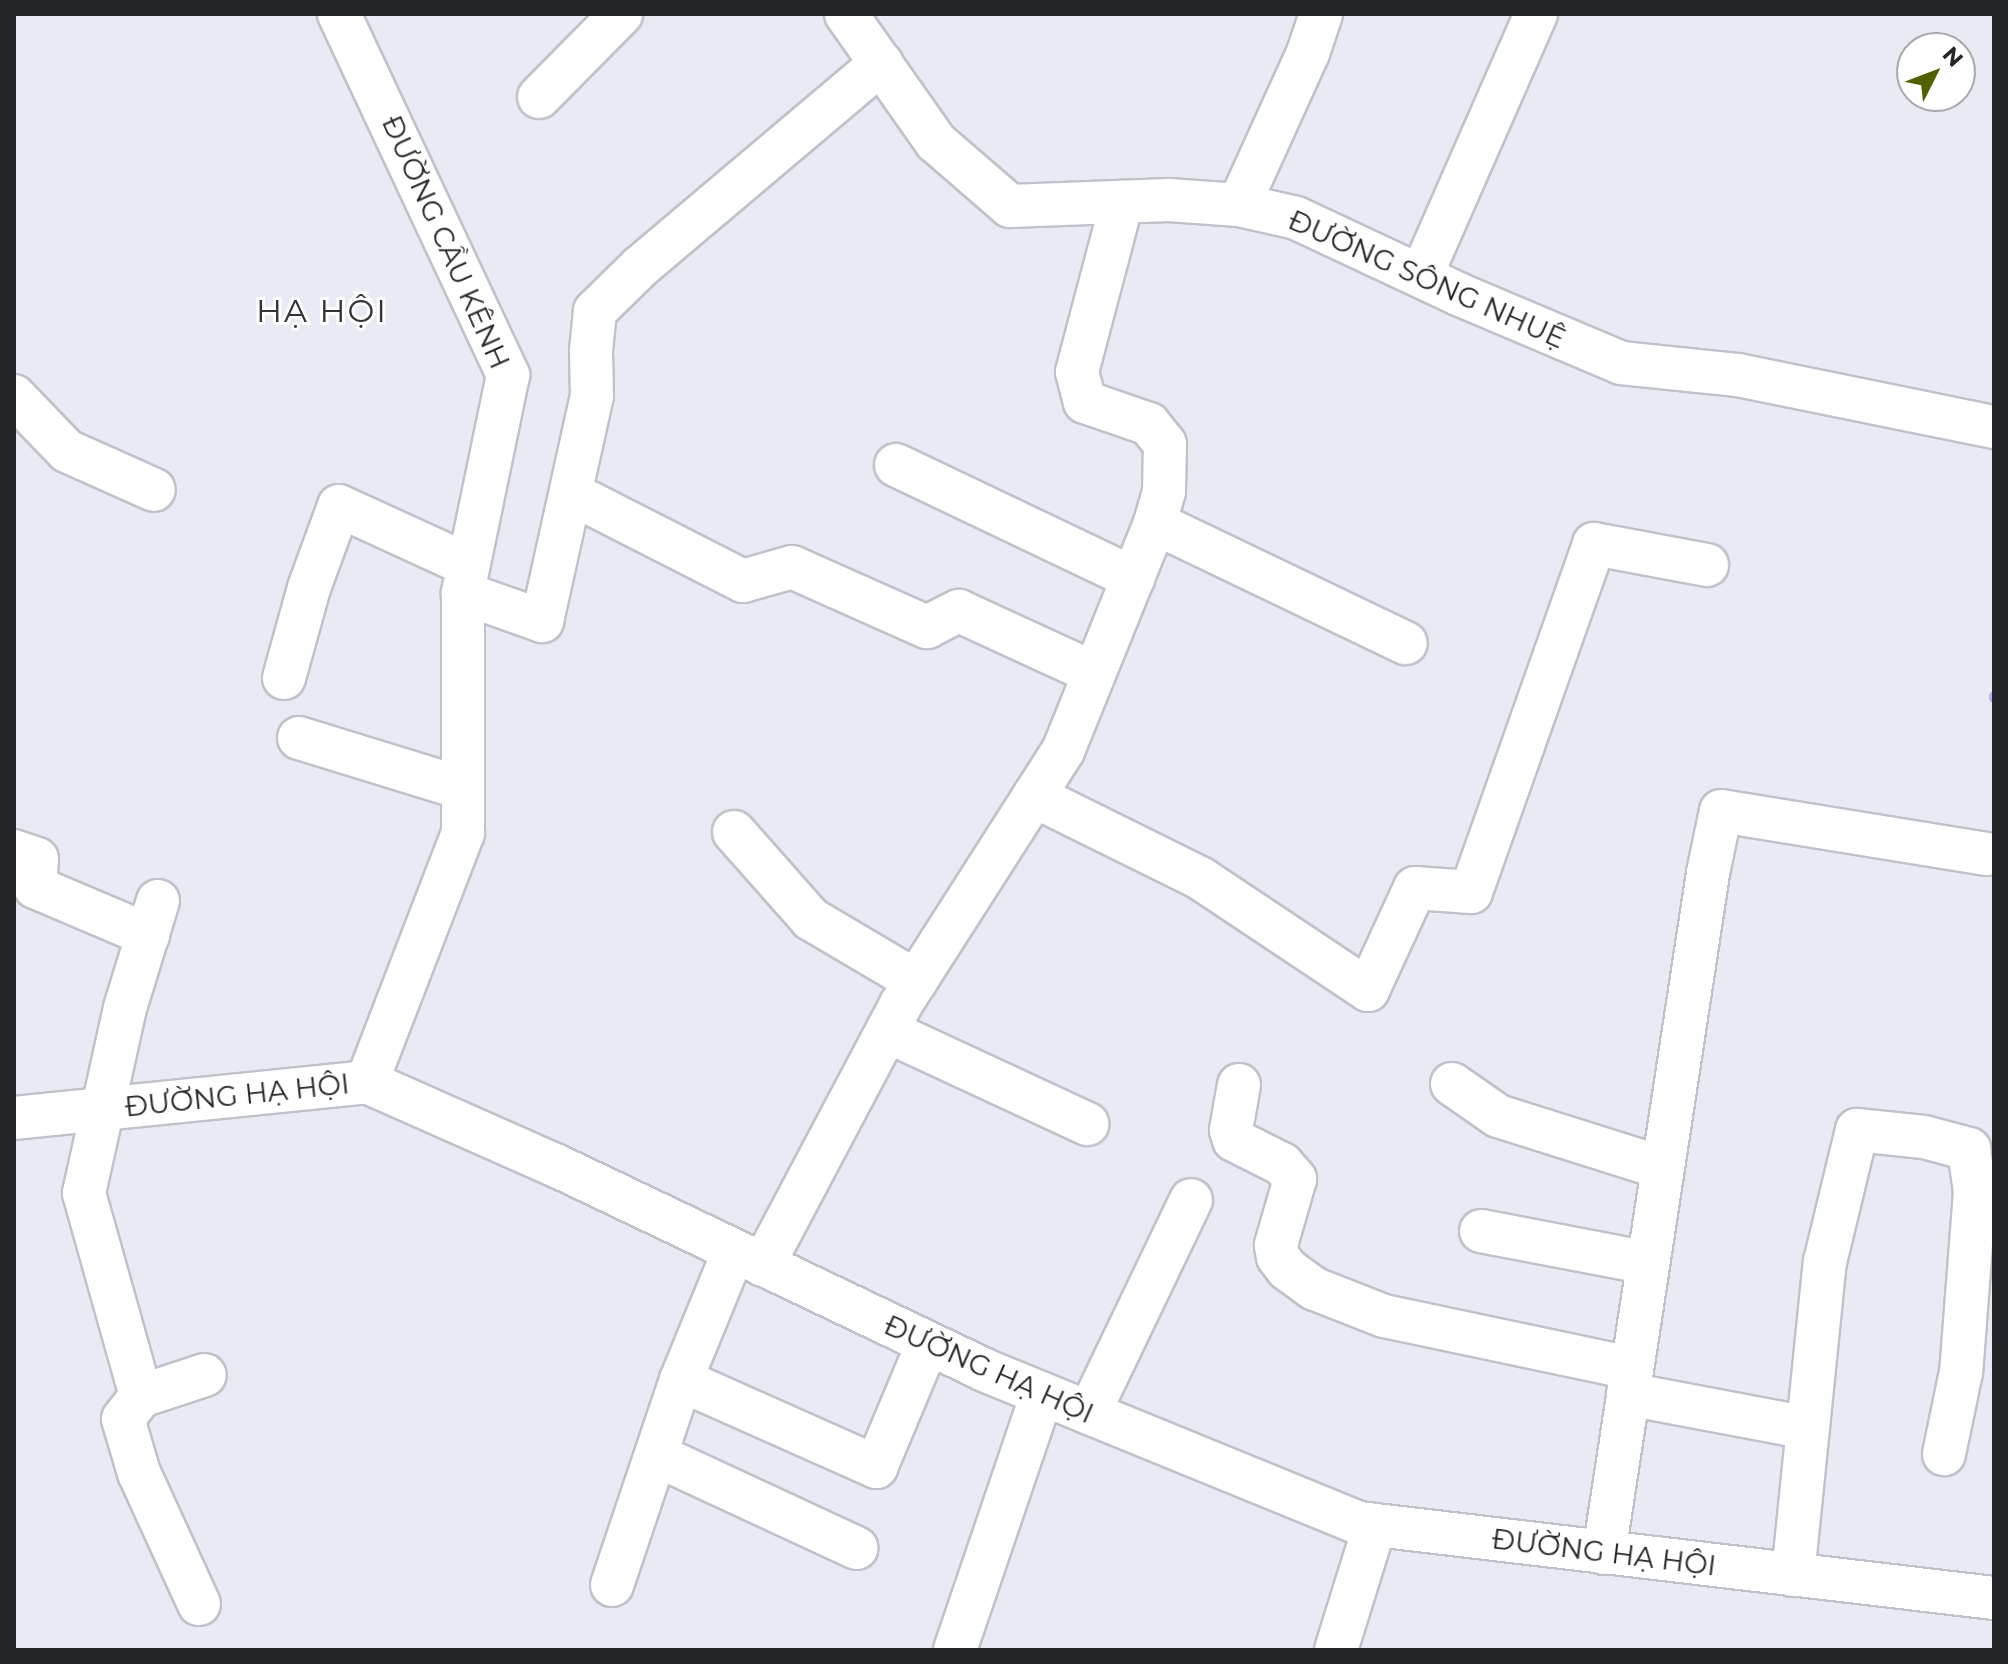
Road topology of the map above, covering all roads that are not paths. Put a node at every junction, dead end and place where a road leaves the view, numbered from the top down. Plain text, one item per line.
1 (339, 14) edge
2 (621, 14) edge
3 (846, 14) edge
4 (1321, 14) edge
5 (1536, 14) edge
6 (881, 63) junction
7 (539, 97) dead end
8 (1122, 202) junction
9 (1239, 205) junction
10 (1421, 276) junction
11 (14, 396) edge
12 (1994, 427) edge
13 (896, 465) dead end
14 (154, 490) dead end
15 (588, 502) dead end
16 (1155, 523) junction
17 (1707, 565) dead end
18 (1133, 578) junction
19 (466, 579) junction
20 (1406, 643) dead end
21 (1094, 673) junction
22 (284, 678) dead end
23 (299, 738) dead end
24 (462, 788) junction
25 (1034, 796) junction
26 (734, 832) dead end
27 (14, 851) edge
28 (1987, 854) dead end
29 (916, 981) junction
30 (887, 1031) junction
31 (367, 1082) junction
32 (1452, 1084) dead end
33 (1239, 1085) dead end
34 (105, 1109) junction
35 (14, 1118) edge
36 (1087, 1124) dead end
37 (1663, 1168) junction
38 (1191, 1200) dead end
39 (1481, 1231) dead end
40 (748, 1258) junction
41 (1648, 1263) junction
42 (928, 1343) junction
43 (205, 1375) dead end
44 (681, 1380) junction
45 (1630, 1381) junction
46 (1042, 1394) junction
47 (141, 1396) junction
48 (1089, 1413) junction
49 (1808, 1428) junction
50 (1944, 1454) dead end
51 (656, 1455) junction
52 (1375, 1525) junction
53 (856, 1548) dead end
54 (1604, 1553) junction
55 (1793, 1575) junction
56 (612, 1585) dead end
57 (1994, 1598) edge
58 (199, 1604) dead end
59 (955, 1650) edge
60 (1336, 1650) edge

1 - 19 street, ĐƯỜNG CẦU KÊNH
2 - 7 street
3 - 6 street, ĐƯỜNG SÔNG NHUỆ
4 - 9 street
5 - 10 street
6 - 8 street, ĐƯỜNG SÔNG NHUỆ
6 - 19 street
8 - 9 street, ĐƯỜNG SÔNG NHUỆ
8 - 16 street
9 - 10 street, ĐƯỜNG SÔNG NHUỆ
10 - 12 street, ĐƯỜNG SÔNG NHUỆ
11 - 14 street
13 - 18 street
15 - 21 street
16 - 18 street
16 - 20 street
17 - 25 street
18 - 21 street
19 - 22 street
19 - 24 street, ĐƯỜNG CẦU KÊNH
21 - 25 street
23 - 24 street
24 - 31 street, ĐƯỜNG CẦU KÊNH
25 - 29 street
26 - 29 street
27 - 34 street
28 - 37 street
29 - 30 street
30 - 36 street
30 - 40 street
31 - 34 street, ĐƯỜNG HẠ HỘI
31 - 40 street, ĐƯỜNG HẠ HỘI
32 - 37 street
33 - 45 street
34 - 35 street, ĐƯỜNG HẠ HỘI
34 - 47 street
37 - 41 street
38 - 48 street
39 - 41 street
40 - 42 street, ĐƯỜNG HẠ HỘI
40 - 44 street
41 - 45 street
42 - 44 street
42 - 46 street, ĐƯỜNG HẠ HỘI
43 - 47 street
44 - 51 street
45 - 49 street
45 - 54 street
46 - 48 street, ĐƯỜNG HẠ HỘI
46 - 59 street
47 - 58 street
48 - 52 street, ĐƯỜNG HẠ HỘI
49 - 50 street
49 - 55 street
51 - 53 street
51 - 56 street
52 - 54 street, ĐƯỜNG HẠ HỘI
52 - 60 street
54 - 55 street, ĐƯỜNG HẠ HỘI
55 - 57 street, ĐƯỜNG HẠ HỘI

